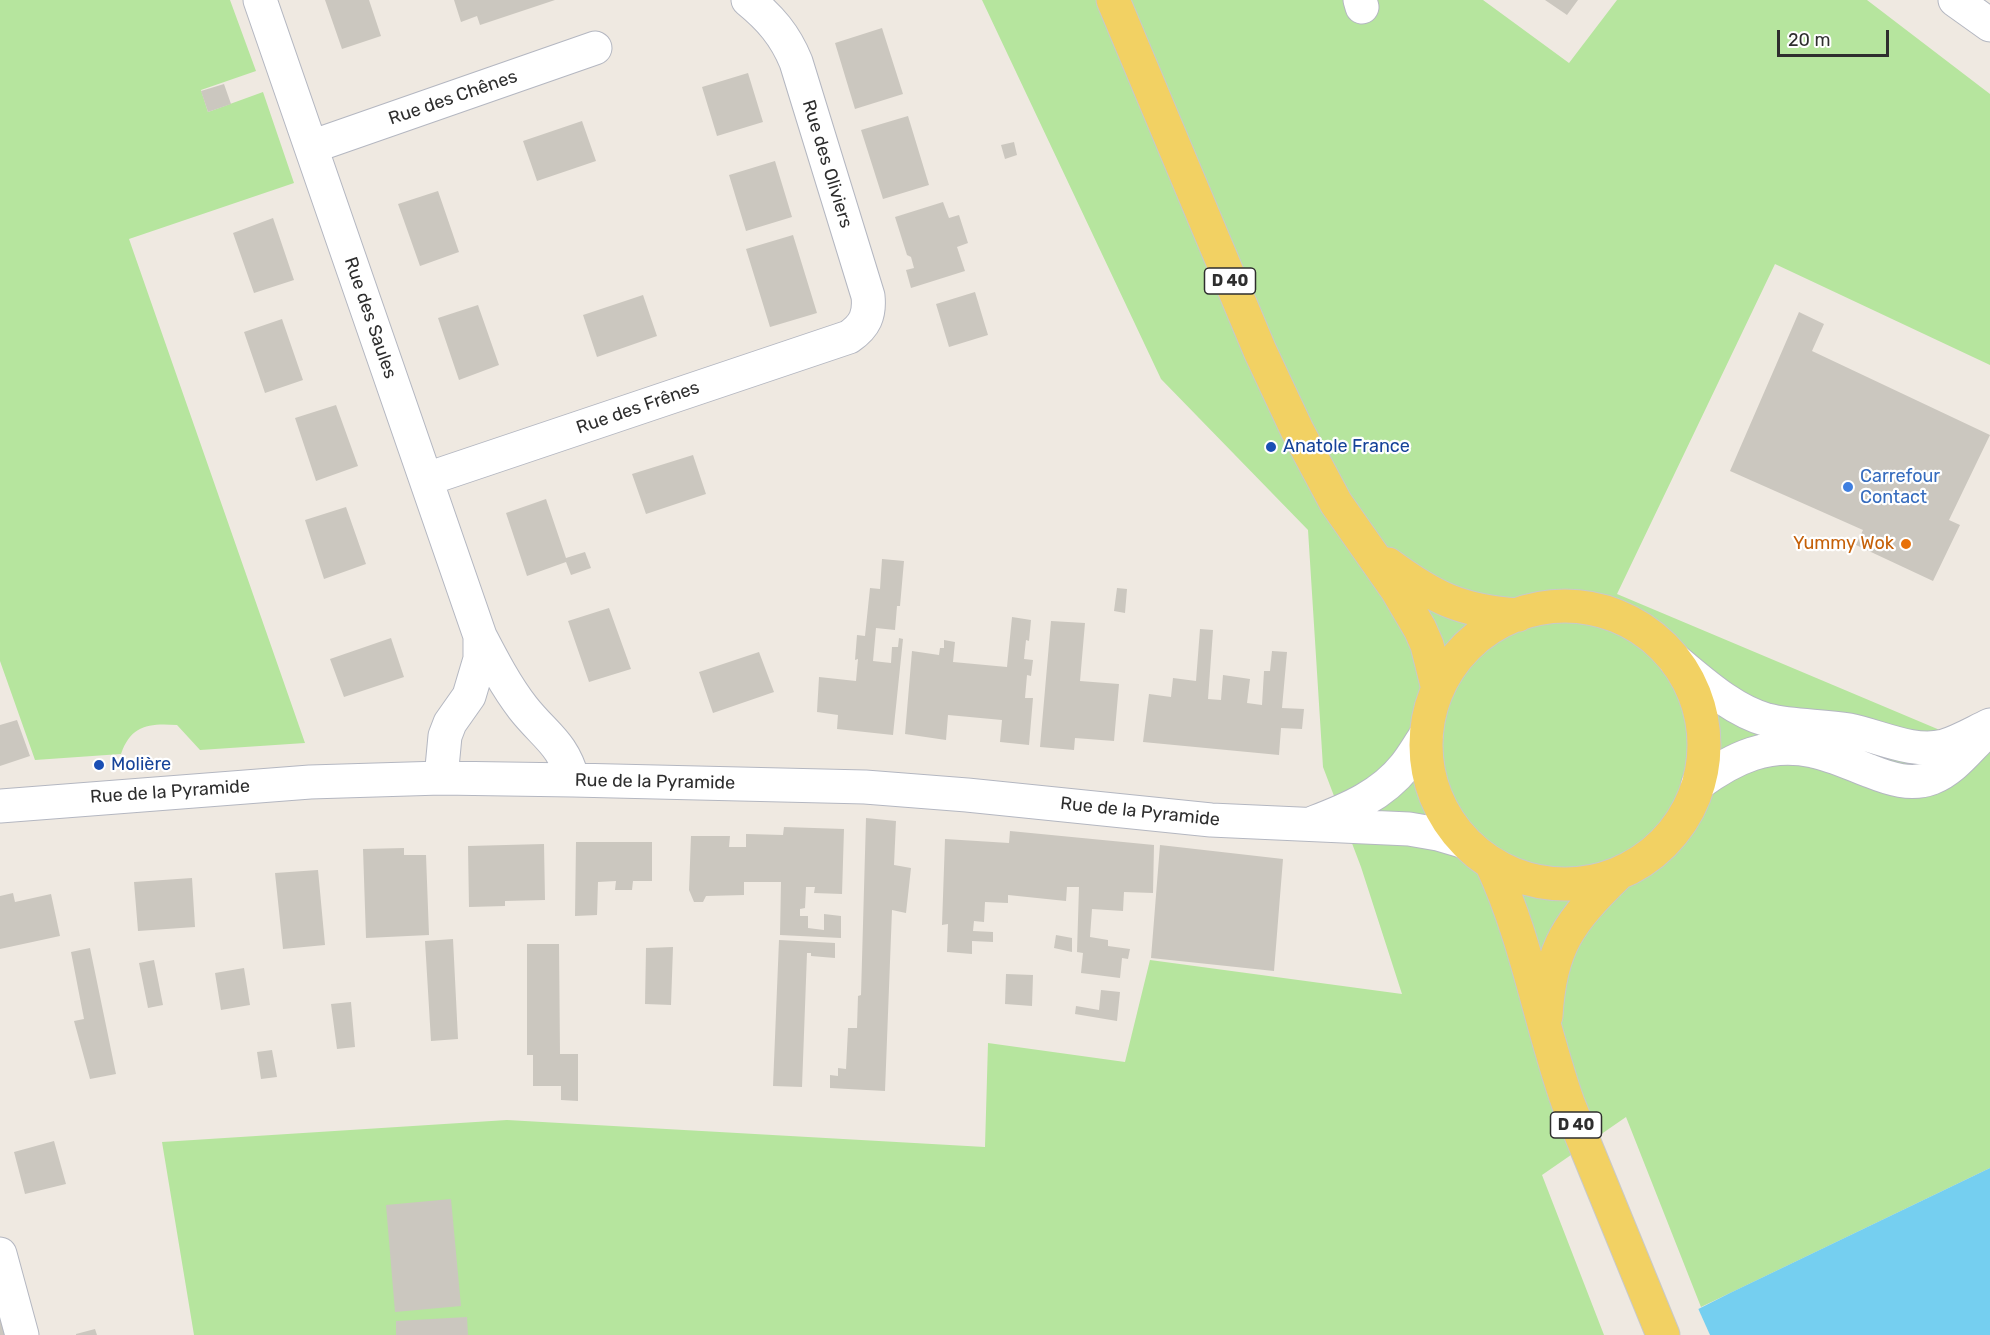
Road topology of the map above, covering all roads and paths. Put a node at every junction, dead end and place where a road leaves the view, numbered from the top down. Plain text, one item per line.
1 (260, 0) edge
2 (748, 0) edge
3 (1113, 0) edge
4 (1955, 0) edge
5 (1990, 26) edge
6 (595, 48) dead end
7 (311, 147) junction
8 (849, 337) joint
9 (427, 479) junction
10 (1370, 550) junction
11 (1518, 615) junction
12 (480, 636) junction
13 (1675, 660) junction
14 (1438, 689) junction
15 (1990, 727) edge
16 (1426, 735) junction
17 (441, 778) junction
18 (573, 780) junction
19 (1698, 784) junction
20 (0, 806) edge
21 (1310, 824) junction
22 (1465, 842) junction
23 (1491, 863) junction
24 (1618, 873) junction
25 (1546, 1026) junction
26 (0, 1254) edge
27 (22, 1335) edge
28 (1663, 1335) edge

1 - 7 street, Rue des Saules
2 - 8 street, Rue des Oliviers
3 - 10 main road, D 40
4 - 5 street
6 - 7 street, Rue des Chênes
7 - 9 street, Rue des Saules
8 - 9 street, Rue des Frênes
9 - 12 street, Rue des Saules
10 - 11 main road, D 40
10 - 14 main road, D 40
11 - 13 main road
11 - 14 main road
12 - 17 street, Rue des Saules
12 - 18 street, Rue des Saules
13 - 15 street
13 - 19 main road
14 - 16 main road
15 - 19 street
16 - 21 street, Rue de la Pyramide
16 - 22 main road
17 - 18 street, Rue de la Pyramide
17 - 20 street, Rue de la Pyramide
18 - 21 street, Rue de la Pyramide
19 - 24 main road
21 - 22 street, Rue de la Pyramide
22 - 23 main road
23 - 24 main road
23 - 25 main road, D 40
24 - 25 main road, D 40
25 - 28 main road, D 40
26 - 27 street

